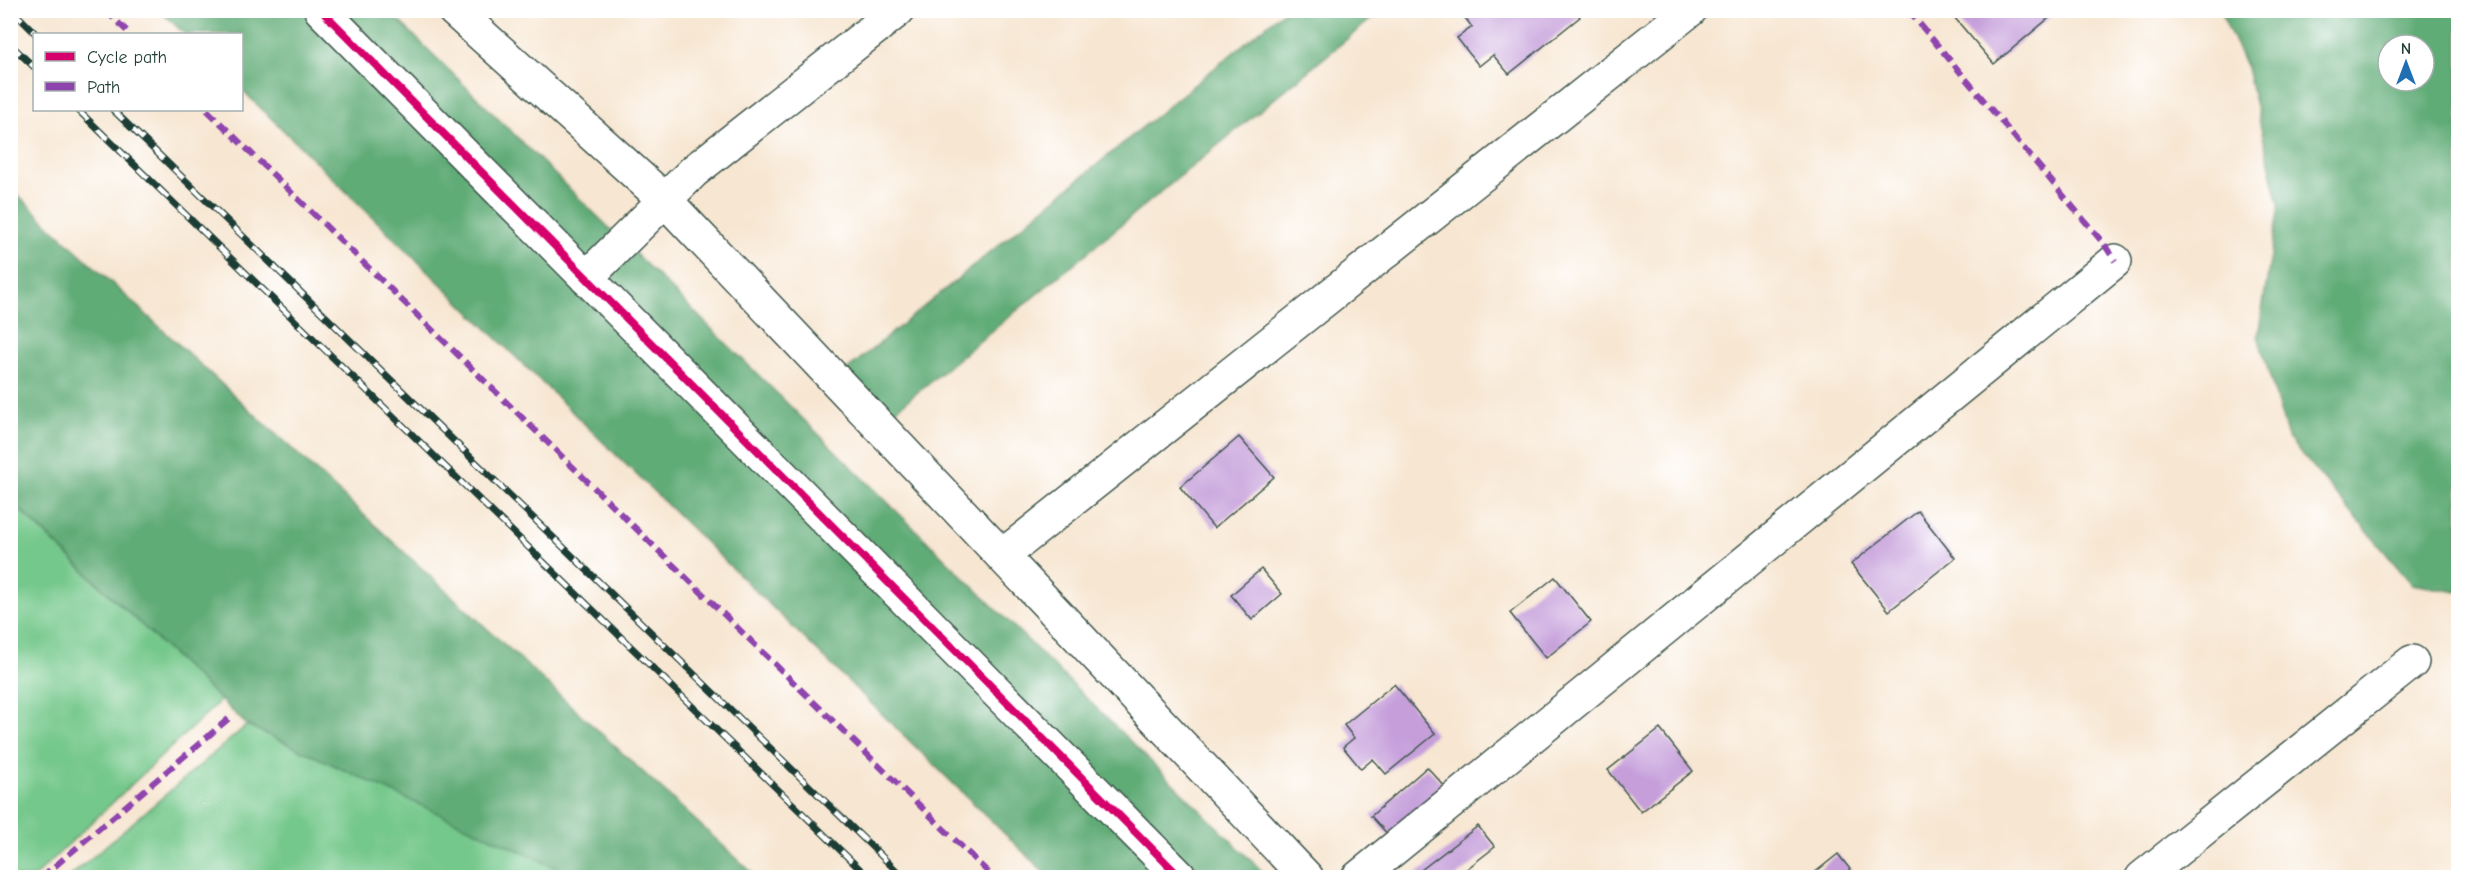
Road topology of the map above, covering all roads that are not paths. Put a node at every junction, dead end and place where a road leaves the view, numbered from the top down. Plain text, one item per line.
1 (321, 10) edge
2 (454, 10) edge
3 (898, 10) edge
4 (1690, 10) edge
5 (665, 200) junction
6 (2115, 261) dead end
7 (586, 278) junction
8 (1002, 556) junction
9 (2412, 662) dead end
10 (1181, 878) edge
11 (1307, 878) edge
12 (1358, 878) edge
13 (2142, 878) edge

1 - 7 street
2 - 5 street
3 - 5 street
4 - 8 street
5 - 7 street
5 - 8 street
6 - 12 street
7 - 10 street
8 - 11 street
9 - 13 street

